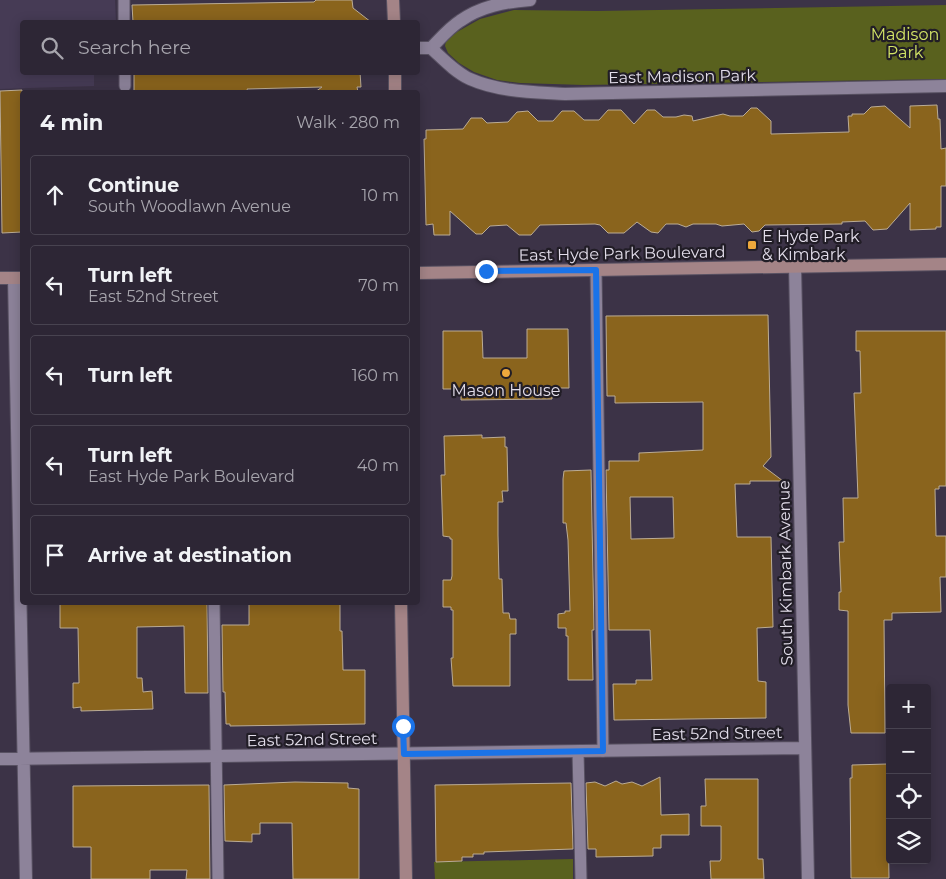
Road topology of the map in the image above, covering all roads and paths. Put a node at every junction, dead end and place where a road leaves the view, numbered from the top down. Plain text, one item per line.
1 (124, 0) edge
2 (393, 0) edge
3 (530, 0) edge
4 (124, 20) edge
5 (394, 20) edge
6 (420, 48) edge
7 (431, 48) junction
8 (125, 75) edge
9 (395, 75) edge
10 (125, 86) dead end
11 (946, 86) edge
12 (395, 90) edge
13 (946, 264) edge
14 (795, 266) junction
15 (596, 270) junction
16 (420, 273) edge
17 (0, 278) edge
18 (18, 278) edge
19 (20, 438) edge
20 (22, 605) edge
21 (214, 605) edge
22 (401, 605) edge
23 (805, 748) junction
24 (578, 751) junction
25 (603, 751) junction
26 (404, 754) junction
27 (216, 756) junction
28 (24, 759) junction
29 (0, 760) edge
30 (26, 879) edge
31 (218, 879) edge
32 (406, 879) edge
33 (581, 879) edge
34 (808, 879) edge

1 - 4 lane
2 - 5 main road
3 - 7 street
6 - 7 street
7 - 11 street, East Madison Park
8 - 10 lane
9 - 12 main road
13 - 14 main road, East Hyde Park Boulevard
14 - 15 main road, East Hyde Park Boulevard
14 - 23 street, South Kimbark Avenue
15 - 16 main road, East Hyde Park Boulevard
15 - 25 lane
17 - 18 main road
18 - 19 street
20 - 28 street
21 - 27 lane
22 - 26 main road
23 - 25 street, East 52nd Street
23 - 34 street, South Kimbark Avenue
24 - 25 street, East 52nd Street
24 - 26 street, East 52nd Street
24 - 33 lane
26 - 27 street, East 52nd Street
26 - 32 main road
27 - 28 street, East 52nd Street
27 - 31 lane
28 - 29 street, East 52nd Street
28 - 30 street

